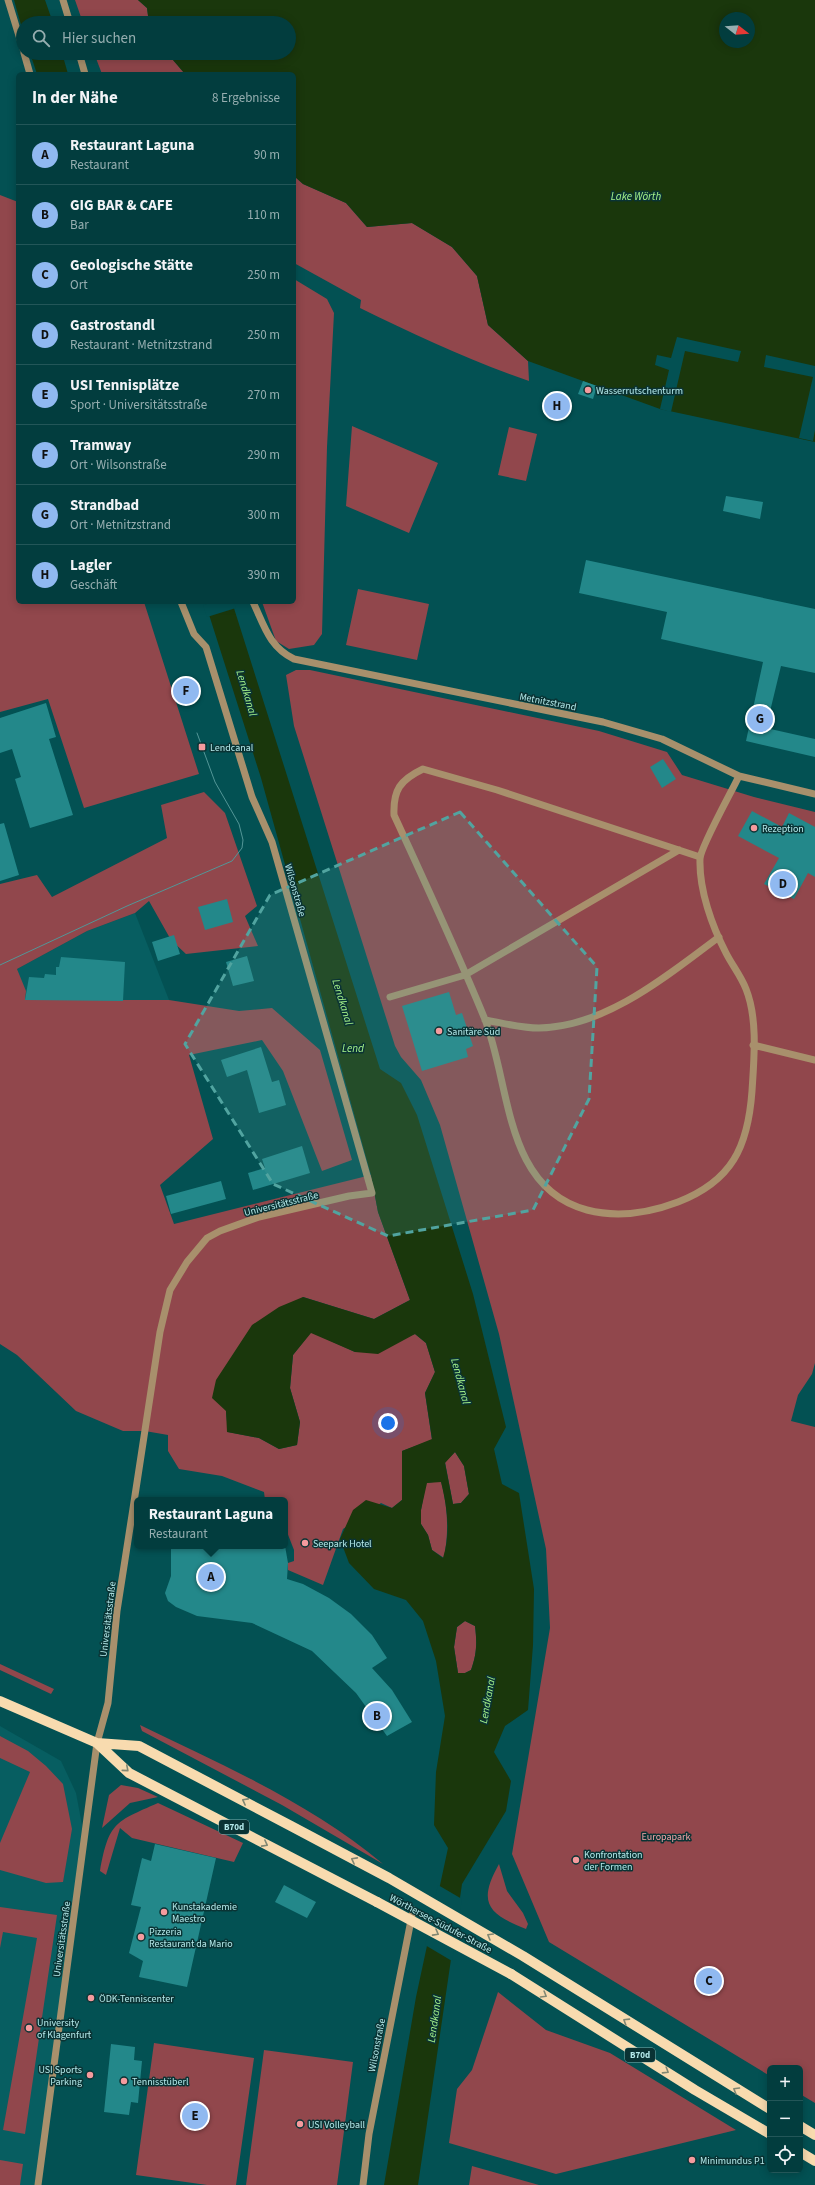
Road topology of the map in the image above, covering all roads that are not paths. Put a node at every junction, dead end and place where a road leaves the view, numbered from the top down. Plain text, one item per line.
1 (8, 0) edge
2 (63, 0) edge
3 (68, 16) edge
4 (16, 26) edge
5 (26, 60) edge
6 (81, 60) edge
7 (29, 72) edge
8 (84, 72) edge
9 (182, 604) edge
10 (254, 604) edge
11 (739, 776) junction
12 (815, 794) edge
13 (679, 850) junction
14 (700, 857) junction
15 (719, 937) junction
16 (465, 975) junction
17 (390, 997) dead end
18 (485, 1020) junction
19 (754, 1045) junction
20 (815, 1060) edge
21 (372, 1193) joint
22 (137, 1497) edge
23 (134, 1516) edge
24 (0, 1701) edge
25 (98, 1743) junction
26 (413, 1910) dead end
27 (767, 2107) edge
28 (803, 2128) edge
29 (767, 2132) edge
30 (815, 2135) edge
31 (803, 2154) edge
32 (815, 2161) edge
33 (38, 2185) edge
34 (363, 2185) edge

1 - 4 street
2 - 3 street
5 - 7 street
6 - 8 street
9 - 21 street, Wilsonstraße
10 - 11 street, Metnitzstrand
11 - 12 street, Metnitzstrand
11 - 14 street
13 - 14 street
13 - 16 street
13 - 16 street
14 - 15 street
15 - 18 street
15 - 19 street
16 - 17 street
16 - 18 street
18 - 19 street
19 - 20 street
21 - 22 street, Universitätsstraße
23 - 25 street, Universitätsstraße
24 - 25 main road, Wörthersee-Südufer-Straße / B70d
27 -> 25 main road, Wörthersee-Südufer-Straße / B70d
25 -> 29 main road, Wörthersee-Südufer-Straße / B70d, bridge
25 - 33 street, Universitätsstraße
26 - 34 street, Wilsonstraße
28 - 30 main road
31 - 32 main road

